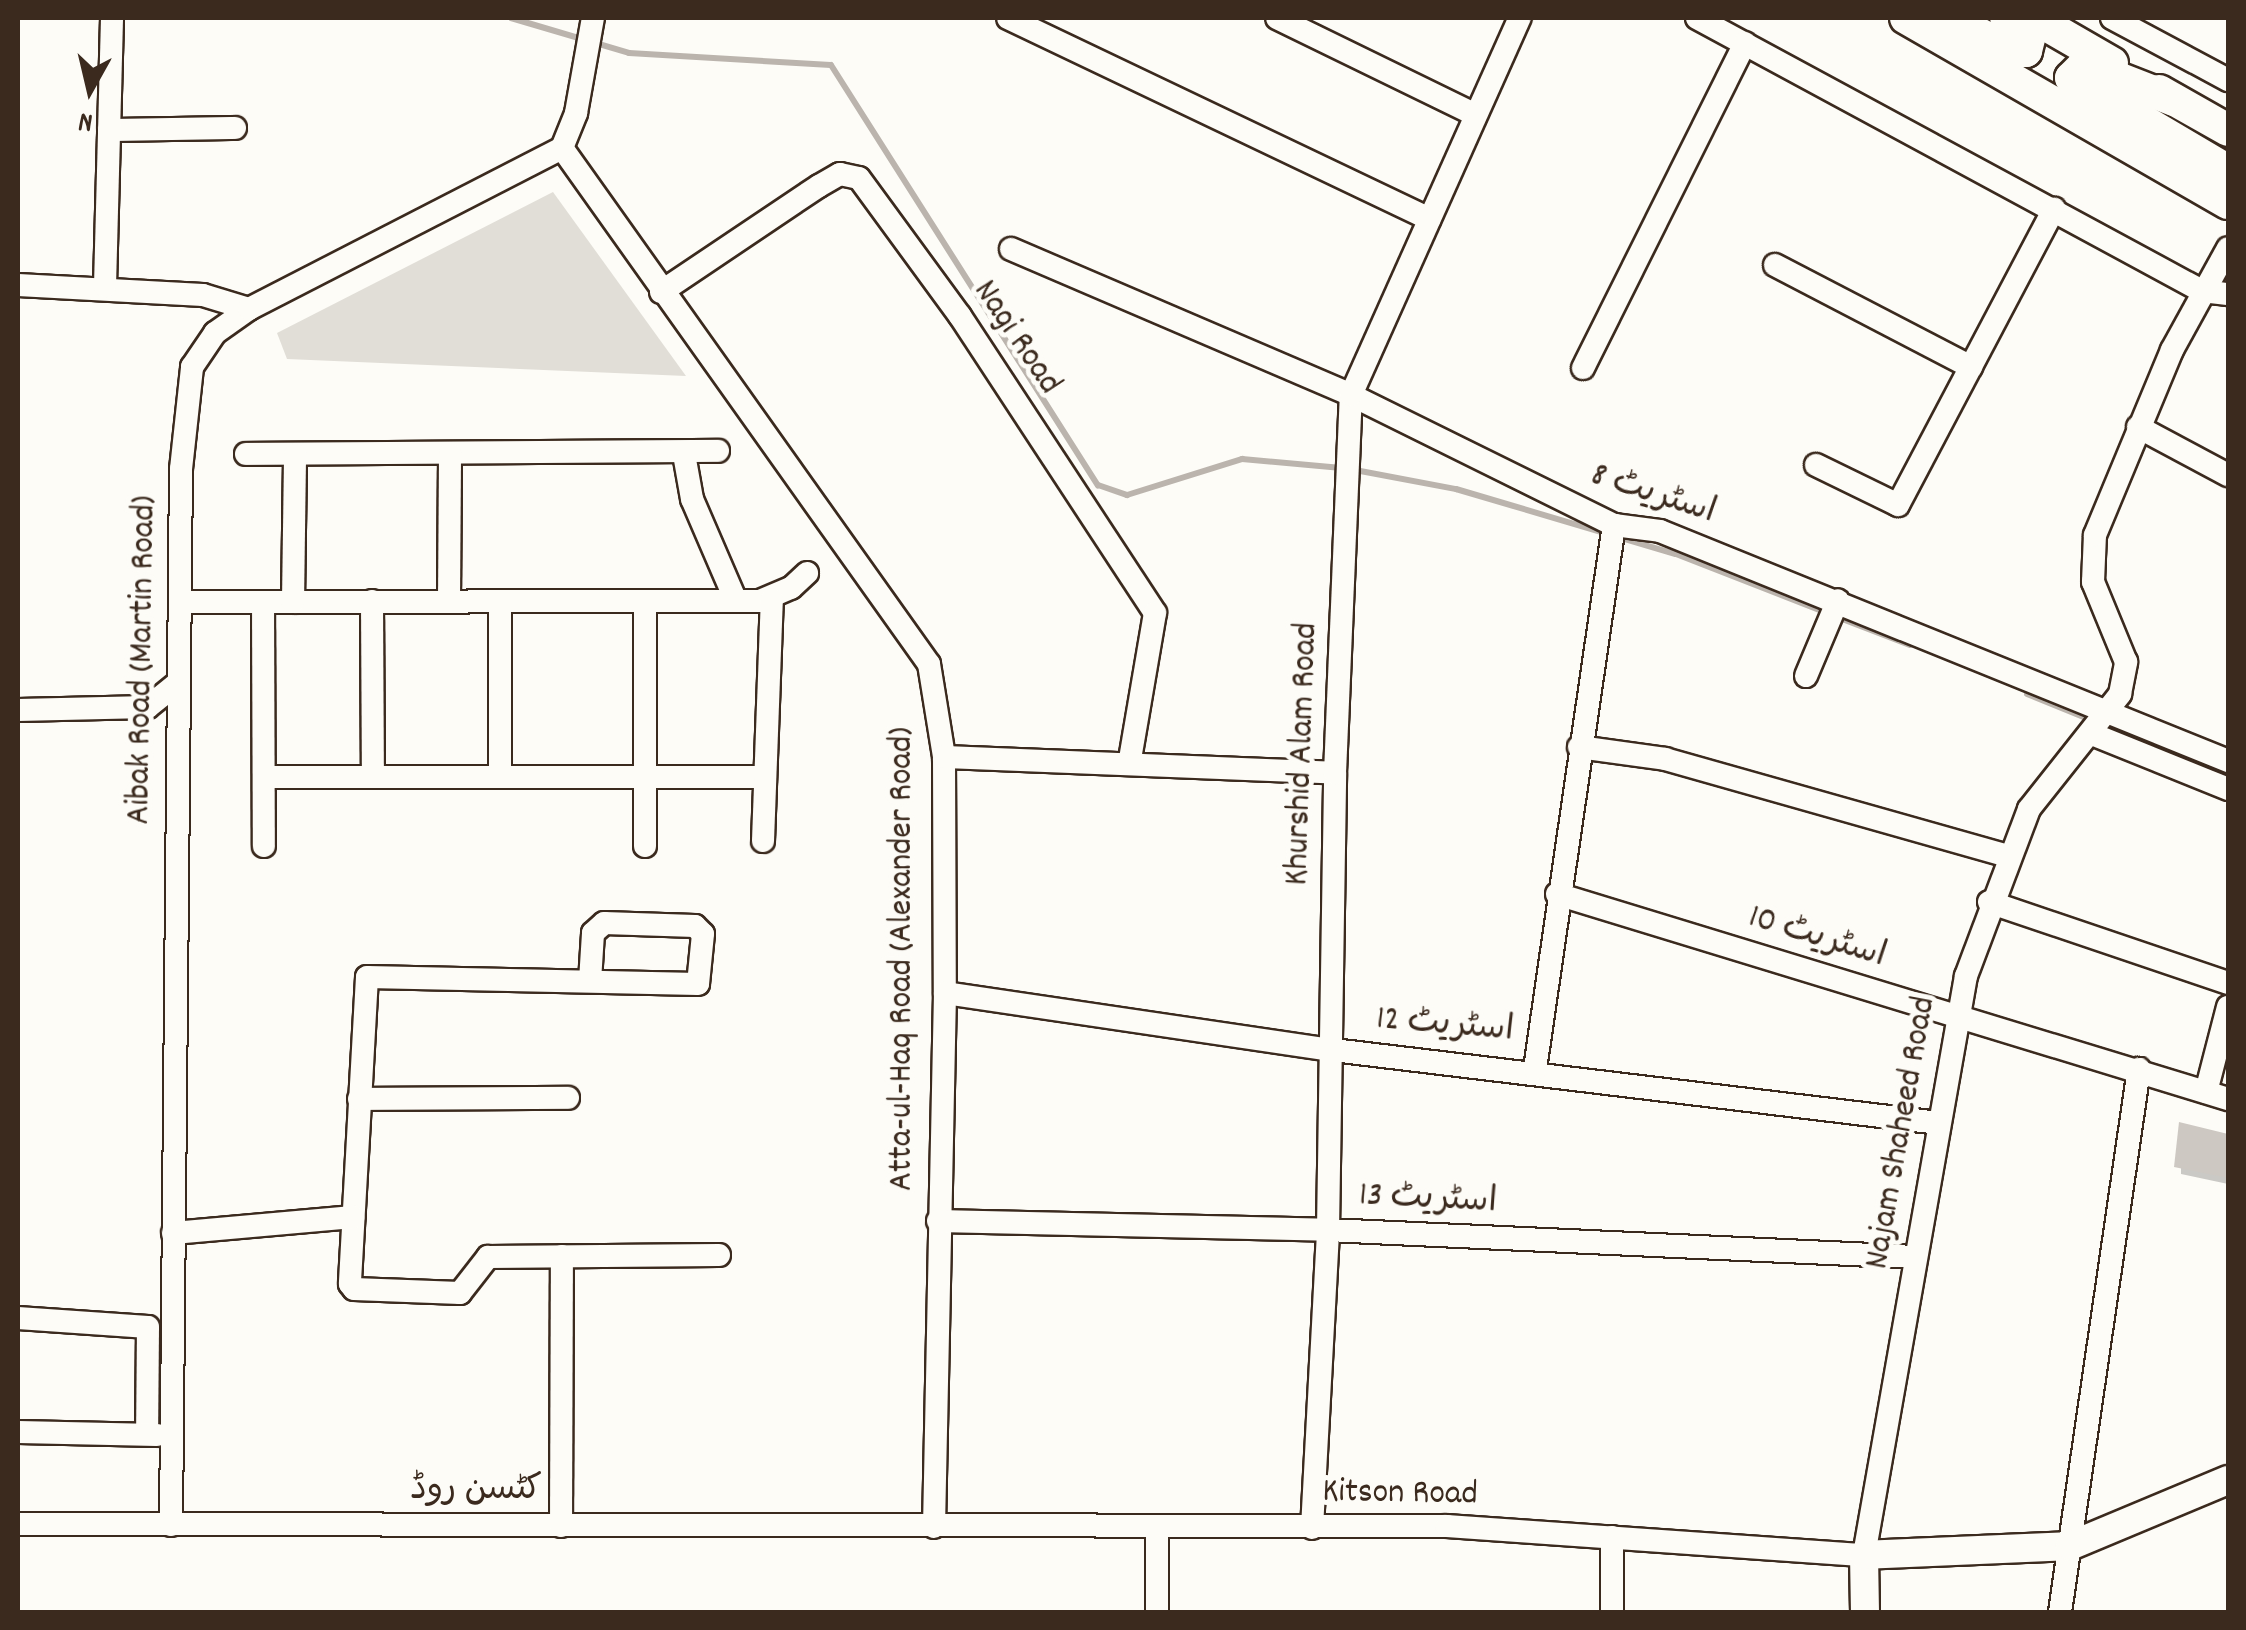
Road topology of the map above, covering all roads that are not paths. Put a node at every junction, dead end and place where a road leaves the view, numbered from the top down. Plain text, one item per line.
1 (112, 18) edge
2 (594, 18) edge
3 (1008, 18) edge
4 (1277, 18) edge
5 (1520, 18) edge
6 (1697, 18) edge
7 (1906, 18) edge
8 (1950, 18) edge
9 (2006, 18) edge
10 (2034, 18) edge
11 (2112, 18) edge
12 (1744, 43) junction
13 (2228, 80) edge
14 (2174, 100) junction
15 (1476, 115) junction
16 (235, 128) dead end
17 (109, 130) junction
18 (2228, 130) edge
19 (562, 148) junction
20 (2228, 172) edge
21 (2228, 203) edge
22 (2054, 209) junction
23 (1429, 219) junction
24 (2228, 248) edge
25 (1011, 249) dead end
26 (1776, 265) dead end
27 (18, 285) edge
28 (105, 286) junction
29 (2202, 291) junction
30 (661, 292) junction
31 (2228, 294) edge
32 (249, 309) junction
33 (1971, 367) junction
34 (1583, 368) dead end
35 (1351, 396) junction
36 (2138, 427) junction
37 (718, 452) dead end
38 (246, 454) dead end
39 (295, 454) junction
40 (450, 454) junction
41 (684, 454) junction
42 (1816, 465) dead end
43 (2228, 474) edge
44 (1612, 534) junction
45 (806, 573) dead end
46 (772, 599) junction
47 (500, 601) junction
48 (644, 601) junction
49 (736, 601) junction
50 (182, 602) junction
51 (264, 602) junction
52 (293, 602) junction
53 (372, 602) junction
54 (450, 602) junction
55 (1833, 611) junction
56 (1806, 676) dead end
57 (178, 683) junction
58 (18, 710) edge
59 (2112, 711) junction
60 (2086, 742) junction
61 (1579, 747) junction
62 (944, 758) junction
63 (1130, 760) junction
64 (2228, 761) edge
65 (1334, 773) junction
66 (264, 777) junction
67 (372, 777) junction
68 (500, 777) junction
69 (645, 777) junction
70 (765, 777) junction
71 (2228, 789) edge
72 (763, 842) dead end
73 (264, 846) dead end
74 (646, 846) dead end
75 (2008, 856) junction
76 (1557, 894) junction
77 (1989, 902) junction
78 (590, 980) junction
79 (2228, 983) edge
80 (945, 993) junction
81 (2228, 1008) edge
82 (1959, 1019) junction
83 (1333, 1050) junction
84 (1534, 1069) junction
85 (2139, 1070) junction
86 (2217, 1095) edge
87 (568, 1098) dead end
88 (359, 1099) junction
89 (1940, 1123) junction
90 (354, 1218) junction
91 (938, 1221) junction
92 (1328, 1230) junction
93 (172, 1233) junction
94 (719, 1255) dead end
95 (562, 1256) junction
96 (1915, 1257) junction
97 (18, 1318) edge
98 (18, 1432) edge
99 (147, 1434) junction
100 (171, 1436) junction
101 (2228, 1480) edge
102 (18, 1524) edge
103 (171, 1524) junction
104 (561, 1526) junction
105 (1157, 1527) junction
106 (934, 1528) junction
107 (1312, 1528) junction
108 (1612, 1538) junction
109 (2070, 1546) junction
110 (1864, 1555) junction
111 (1157, 1612) edge
112 (1612, 1612) edge
113 (1864, 1612) edge
114 (2060, 1612) edge

1 - 17 street
2 - 19 street
3 - 23 street
4 - 15 street
5 - 15 street, Khurshid Alam Road
6 - 12 street
7 - 21 highway
8 - 9 highway
10 - 14 highway
11 - 13 street
12 - 22 street
12 - 34 street
14 - 18 highway
14 - 20 highway
15 - 23 street, Khurshid Alam Road
16 - 17 street
17 - 28 street
19 - 30 street, Atta-ul-Haq Road (Alexander Road)
19 - 32 street, Aibak Road (Martin Road)
22 - 29 street
22 - 33 street
23 - 35 street, Khurshid Alam Road
24 - 29 street
25 - 35 street, اسٹریٹ 8
26 - 33 street
27 - 28 street
28 - 32 street
29 - 31 street
29 - 36 street
30 - 62 street, Atta-ul-Haq Road (Alexander Road)
30 - 63 street, Nagi Road
32 - 50 street, Aibak Road (Martin Road)
33 - 42 street
35 - 44 street, اسٹریٹ 8
35 - 65 street, Khurshid Alam Road
36 - 43 street
36 - 59 street
37 - 41 street
38 - 39 street
39 - 40 street
39 - 52 street
40 - 41 street
40 - 54 street
41 - 49 street
44 - 55 street, اسٹریٹ 8
44 - 61 street
45 - 46 street
46 - 49 street
46 - 70 street
47 - 48 street
47 - 54 street
47 - 68 street
48 - 49 street
48 - 69 street
50 - 51 street
50 - 57 street, Aibak Road (Martin Road)
51 - 52 street
51 - 66 street
52 - 53 street
53 - 54 street
53 - 67 street
55 - 56 street
55 - 59 street, اسٹریٹ 8
57 - 58 street
57 - 93 street, Aibak Road (Martin Road)
59 - 60 street, Najam Shaheed Road
59 - 64 street, اسٹریٹ 8
60 - 71 street
60 - 75 street, Najam Shaheed Road
61 - 75 street
61 - 76 street
62 - 63 street
62 - 80 street, Atta-ul-Haq Road (Alexander Road)
63 - 65 street
65 - 83 street, Khurshid Alam Road
66 - 67 street
66 - 73 street
67 - 68 street
68 - 69 street
69 - 70 street
69 - 74 street
70 - 72 street
75 - 77 street, Najam Shaheed Road
76 - 82 street, اسٹریٹ 10
76 - 84 street
77 - 79 street
77 - 82 street, Najam Shaheed Road
78 - 78 street
78 - 88 street
80 - 83 street, اسٹریٹ 12
80 - 91 street, Atta-ul-Haq Road (Alexander Road)
81 - 86 street
82 - 85 street, اسٹریٹ 10
82 - 89 street, Najam Shaheed Road
83 - 84 street, اسٹریٹ 12
83 - 92 street, Khurshid Alam Road
84 - 89 street, اسٹریٹ 12
85 - 86 street, اسٹریٹ 10
85 - 109 street
87 - 88 street
88 - 90 street
89 - 96 street, Najam Shaheed Road
90 - 93 street
90 - 95 street
91 - 92 street, اسٹریٹ 13
91 - 106 street, Atta-ul-Haq Road (Alexander Road)
92 - 96 street, اسٹریٹ 13
92 - 107 street, Khurshid Alam Road
93 - 100 street, Aibak Road (Martin Road)
94 - 95 street
95 - 104 street
96 - 110 street, Najam Shaheed Road
97 - 99 street
98 - 99 street
99 - 100 street
100 - 103 street, Aibak Road (Martin Road)
101 - 109 main road
102 - 103 street, کٹسن روڈ
103 - 104 street, کٹسن روڈ
104 - 106 street, کٹسن روڈ
105 - 106 street, Kitson Road
105 - 107 street, Kitson Road
105 - 111 street
107 - 108 street, Kitson Road
108 - 110 street, Kitson Road
108 - 112 street
109 - 110 main road
109 - 114 street
110 - 113 main road

